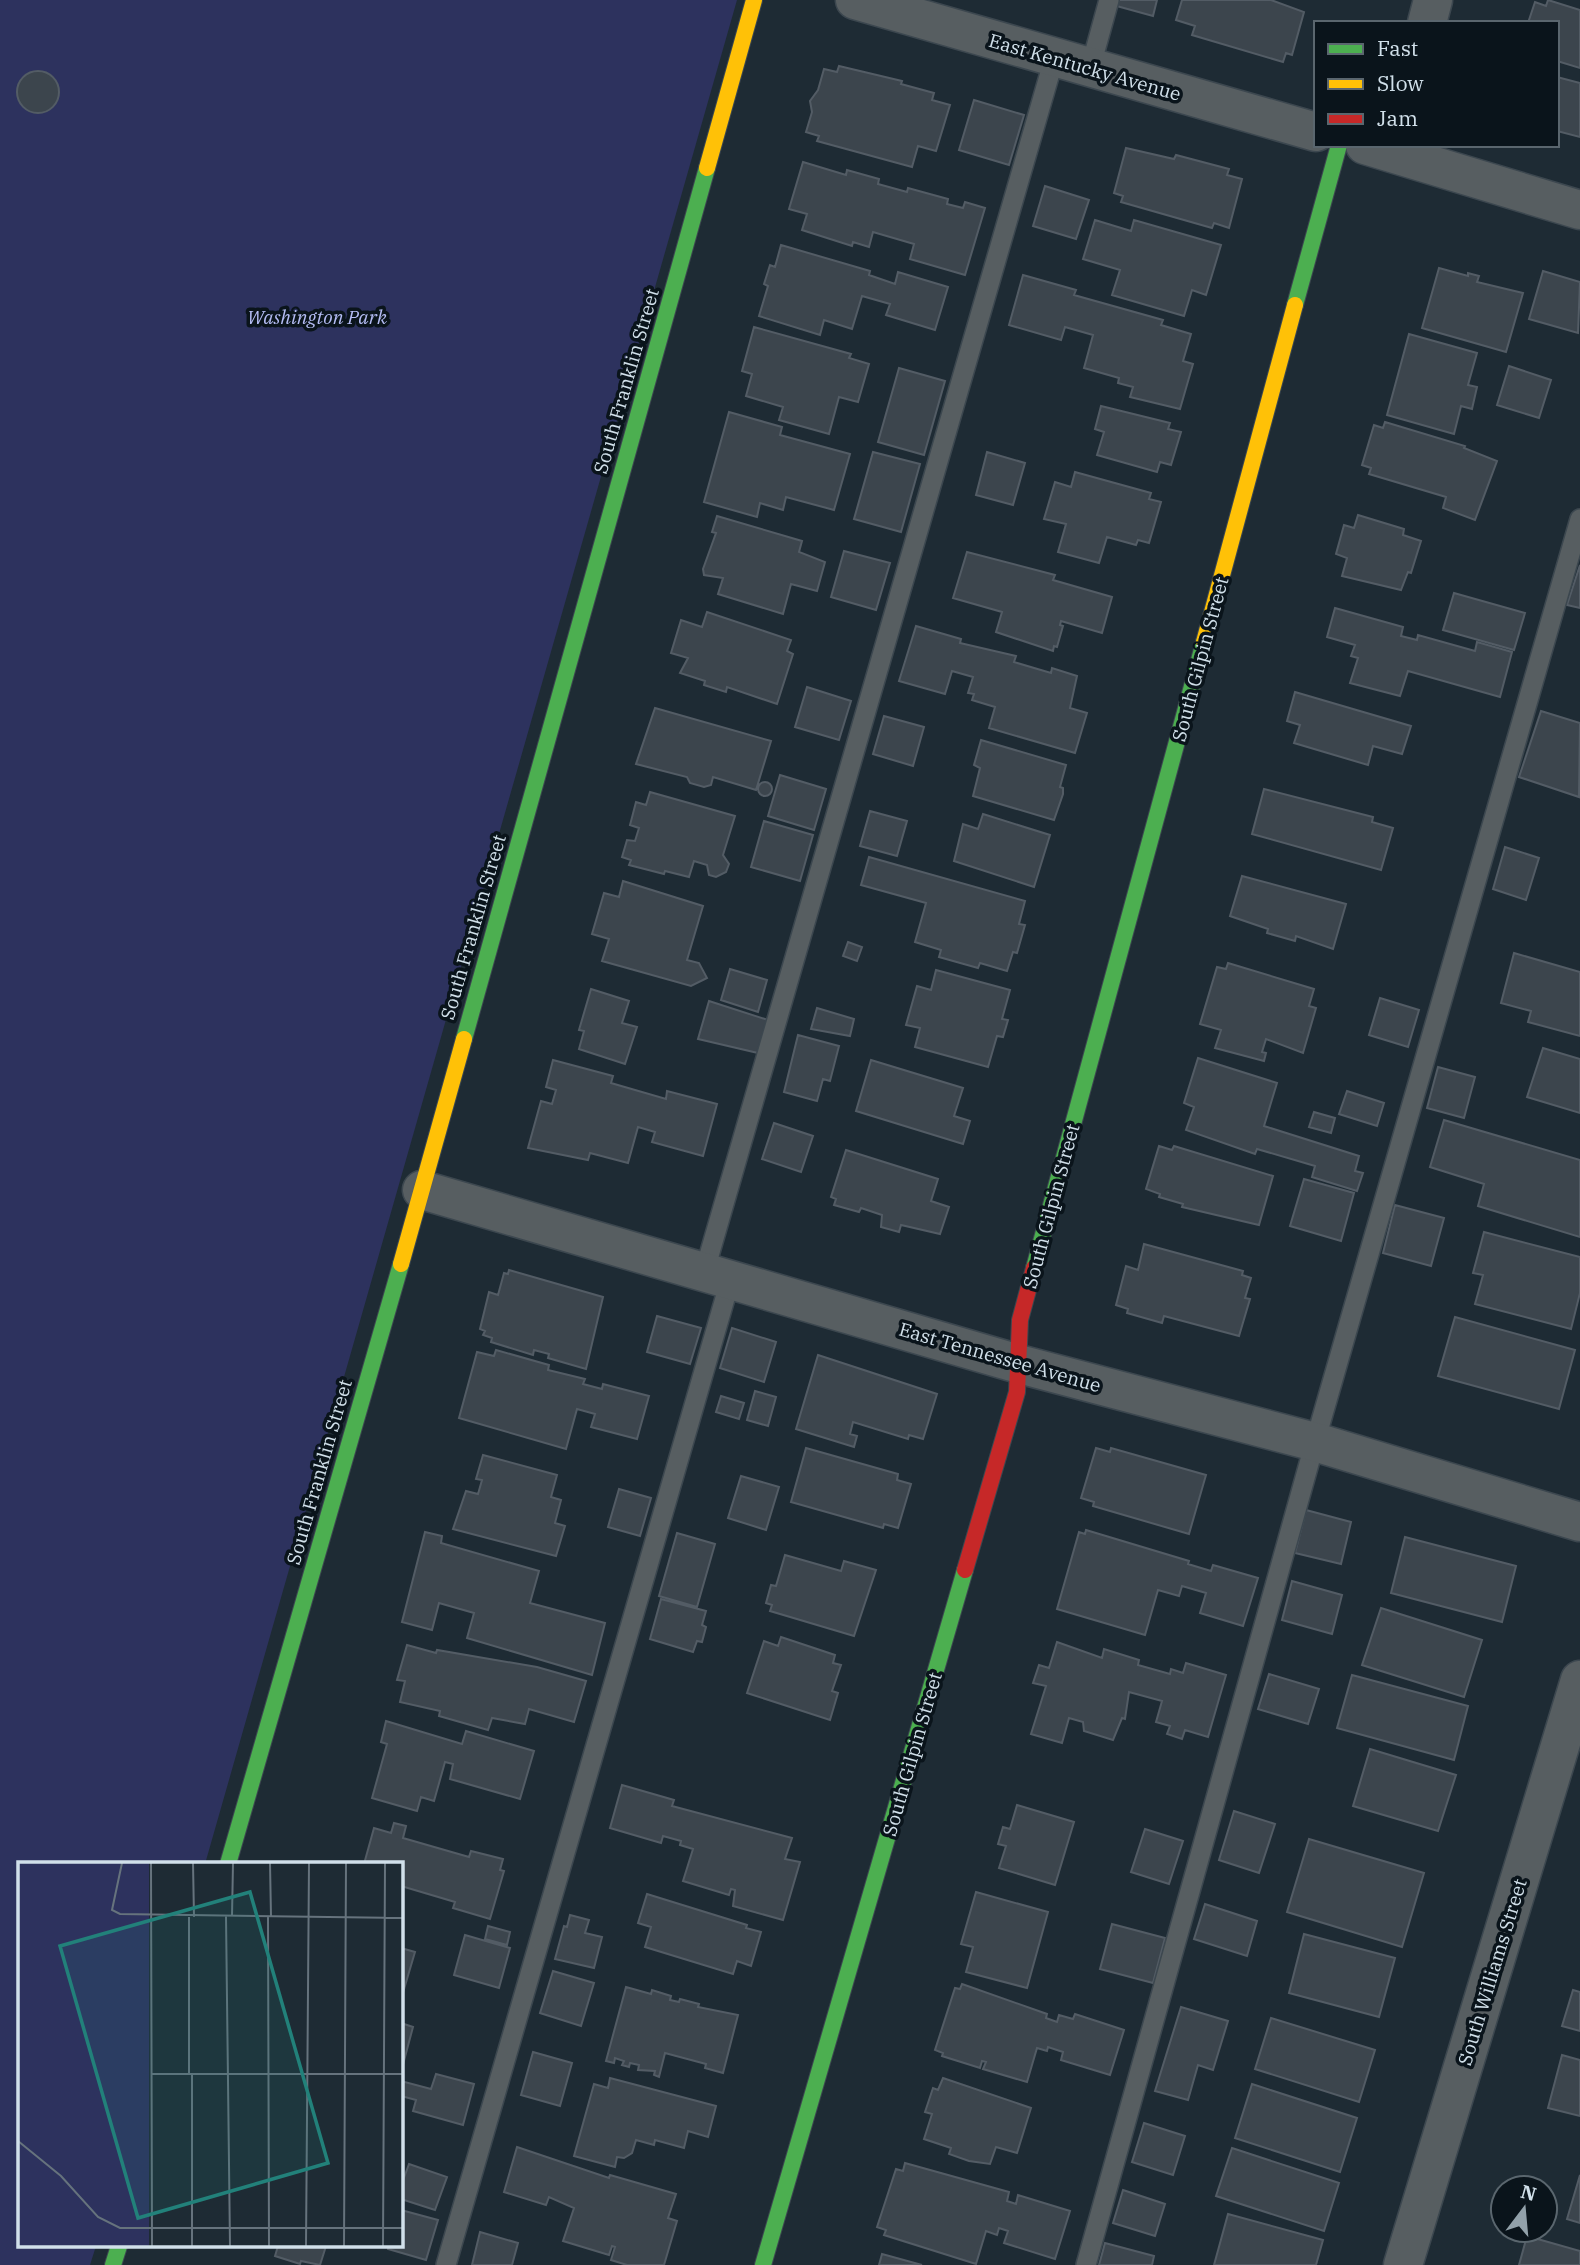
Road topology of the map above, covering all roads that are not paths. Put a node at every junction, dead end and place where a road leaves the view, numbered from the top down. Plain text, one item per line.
1 (754, 0) edge
2 (855, 0) edge
3 (1109, 0) edge
4 (1433, 0) edge
5 (1428, 21) edge
6 (1072, 64) junction
7 (1314, 131) edge
8 (1338, 147) edge
9 (1382, 147) edge
10 (1580, 210) edge
11 (1580, 519) edge
12 (422, 1190) junction
13 (717, 1277) junction
14 (1019, 1364) junction
15 (1315, 1442) junction
16 (1580, 1522) edge
17 (1580, 1679) edge
18 (229, 1862) edge
19 (118, 2248) edge
20 (113, 2265) edge
21 (446, 2265) edge
22 (763, 2265) edge
23 (1086, 2265) edge
24 (1403, 2265) edge

1 - 12 street, South Franklin Street
2 - 6 street, East Kentucky Avenue
3 - 6 lane
4 - 5 street
6 - 7 street, East Kentucky Avenue
6 - 13 lane
8 - 14 street, South Gilpin Street
9 - 10 street
11 - 15 lane
12 - 13 street, East Tennessee Avenue
12 - 18 street, South Franklin Street
13 - 14 street, East Tennessee Avenue
13 - 21 lane
14 - 15 street, East Tennessee Avenue
14 - 22 street, South Gilpin Street
15 - 16 street, East Tennessee Avenue
15 - 23 lane
17 - 24 street, South Williams Street
19 - 20 street

